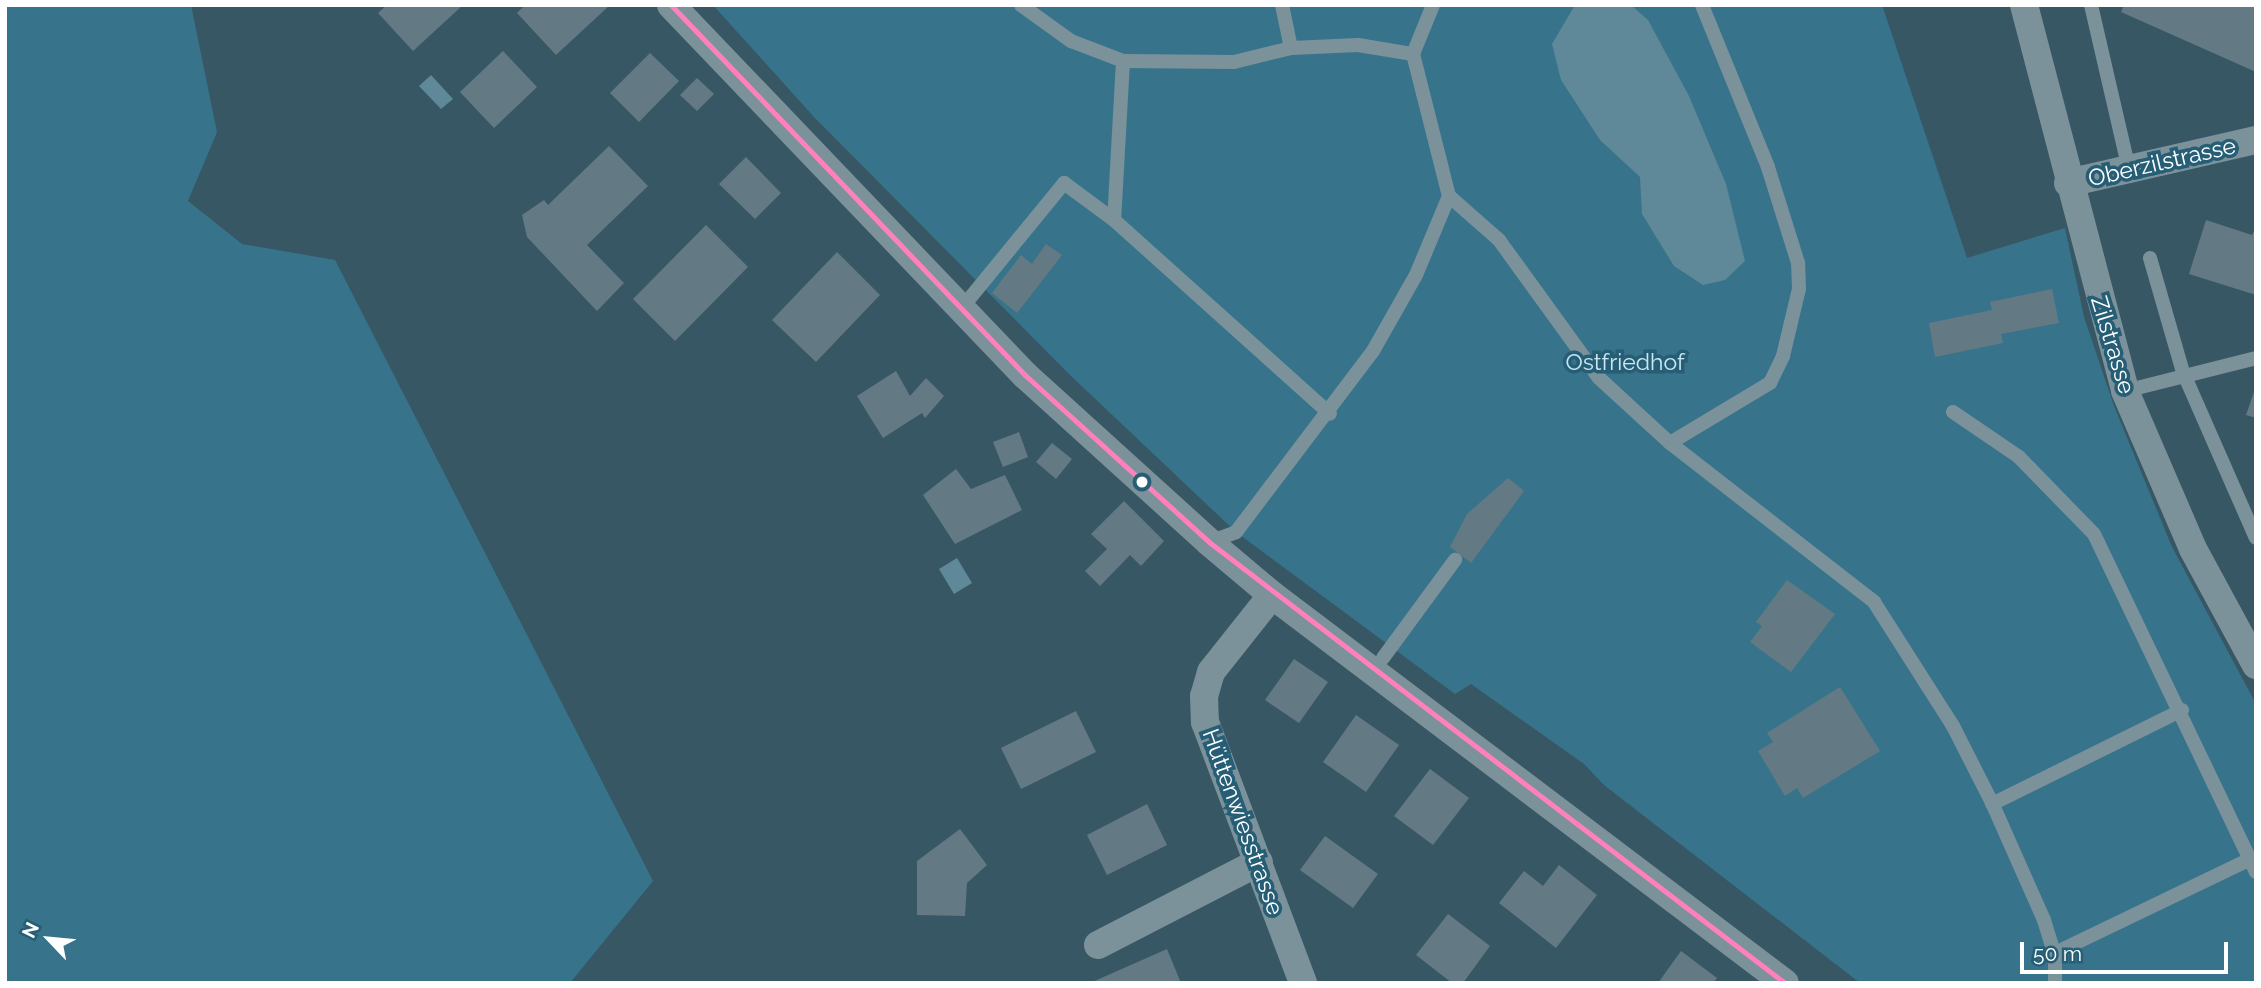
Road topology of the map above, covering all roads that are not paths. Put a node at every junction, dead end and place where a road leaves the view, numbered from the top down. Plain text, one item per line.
1 (671, 5) edge
2 (1021, 5) edge
3 (1282, 5) edge
4 (1433, 5) edge
5 (1702, 5) edge
6 (2024, 5) edge
7 (2091, 5) edge
8 (1291, 48) junction
9 (1413, 54) junction
10 (1123, 61) junction
11 (2256, 140) edge
12 (2129, 170) junction
13 (2068, 183) junction
14 (1449, 196) junction
15 (1114, 220) junction
16 (2150, 258) dead end
17 (961, 309) junction
18 (2256, 358) edge
19 (2183, 372) junction
20 (2125, 391) junction
21 (1953, 412) dead end
22 (1330, 414) junction
23 (1670, 443) junction
24 (2256, 538) edge
25 (1209, 542) junction
26 (1455, 560) dead end
27 (1272, 596) junction
28 (1383, 658) dead end
29 (2256, 665) edge
30 (2182, 710) junction
31 (1992, 804) junction
32 (1259, 862) junction
33 (2253, 865) edge
34 (1098, 945) dead end
35 (2055, 953) junction
36 (1303, 983) edge
37 (1785, 983) edge
38 (2055, 983) edge

1 - 17 street
2 - 10 lane
3 - 8 lane
4 - 9 lane
5 - 23 lane
6 - 13 street, Zilstrasse
7 - 12 lane
8 - 9 lane
8 - 10 lane
9 - 14 lane
10 - 15 lane
11 - 12 street, Oberzilstrasse
12 - 13 street, Oberzilstrasse
13 - 20 street, Zilstrasse
14 - 22 lane
14 - 23 lane
15 - 17 lane
15 - 22 lane
16 - 19 lane
17 - 25 street
18 - 19 lane
19 - 20 lane
19 - 24 lane
20 - 29 street, Zilstrasse
21 - 30 lane
22 - 25 lane
23 - 31 lane
25 - 27 street
26 - 28 lane
27 - 32 street, Hüttenwiesstrasse
27 - 37 street
30 - 31 lane
30 - 33 lane
31 - 35 lane
32 - 34 street
32 - 36 street, Hüttenwiesstrasse
33 - 35 lane
35 - 38 lane

